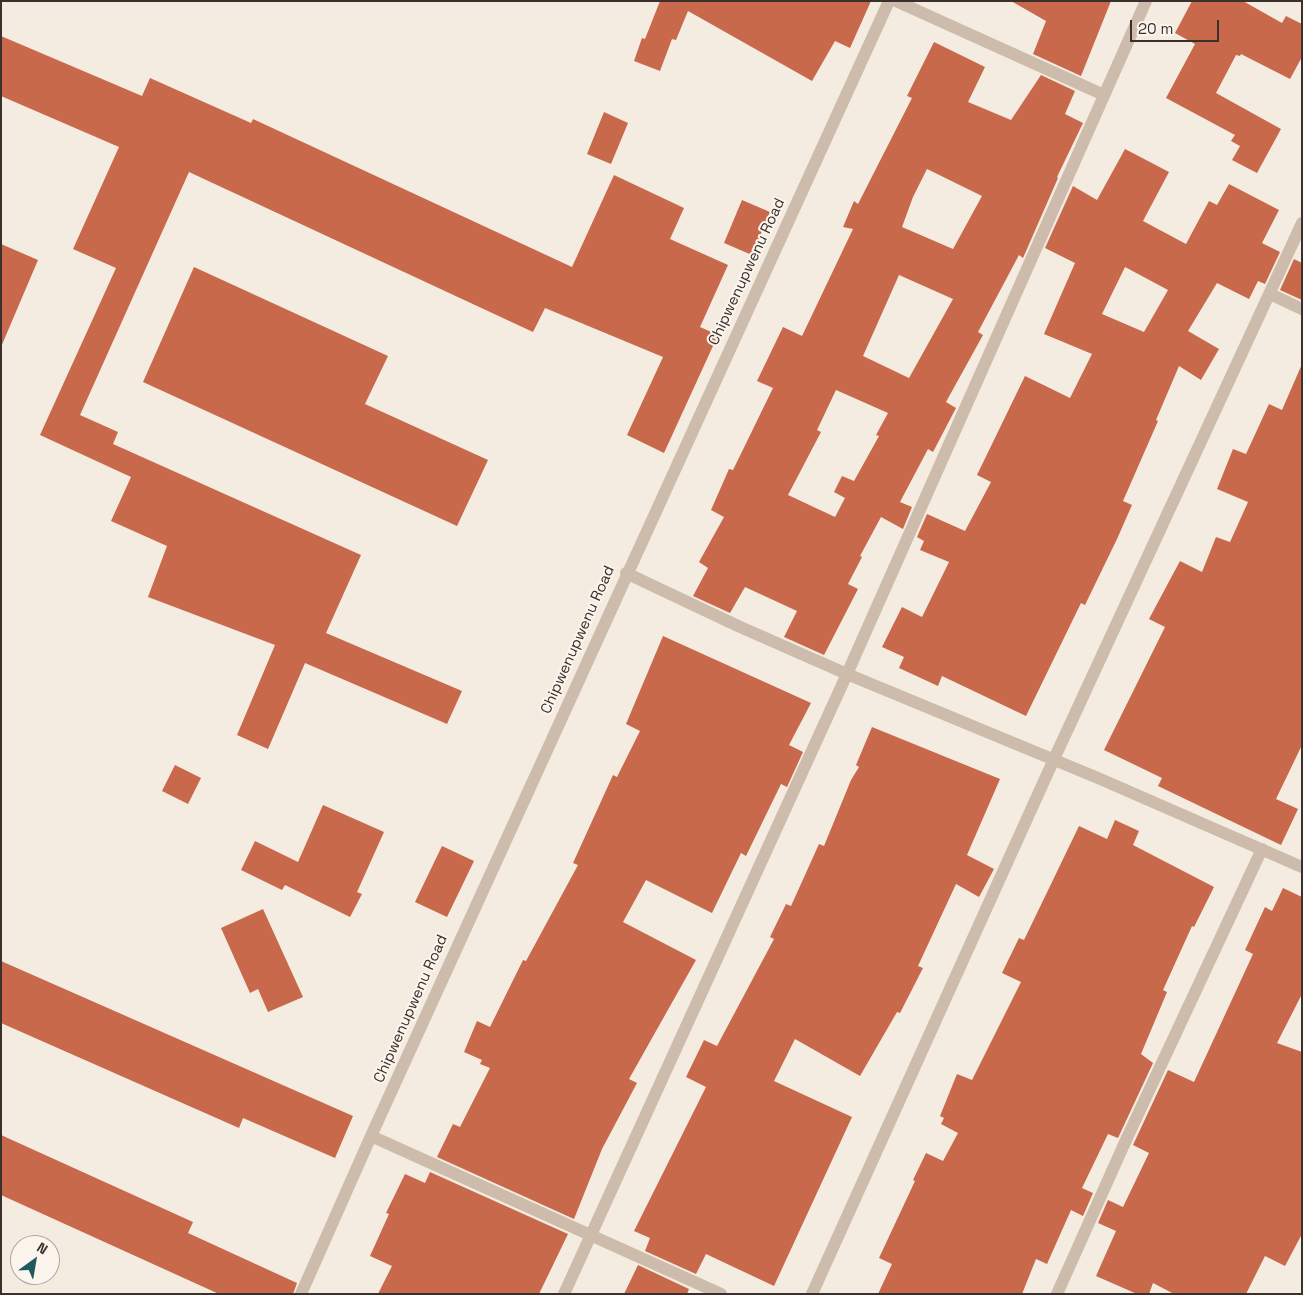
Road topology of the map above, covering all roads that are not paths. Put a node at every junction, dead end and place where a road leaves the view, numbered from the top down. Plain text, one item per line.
1 (889, 1) edge
2 (896, 1) edge
3 (1146, 1) edge
4 (1104, 96) junction
5 (1302, 223) edge
6 (1270, 294) junction
7 (1302, 309) edge
8 (626, 573) junction
9 (847, 674) junction
10 (1054, 760) junction
11 (1262, 849) junction
12 (1302, 868) edge
13 (371, 1136) junction
14 (590, 1235) junction
15 (302, 1294) edge
16 (564, 1294) edge
17 (721, 1294) edge
18 (812, 1294) edge
19 (1057, 1294) edge

1 - 8 street, Chipwenupwenu Road
2 - 4 street
3 - 4 street
4 - 9 street
5 - 6 street
6 - 7 street
6 - 10 street
8 - 9 street
8 - 13 street, Chipwenupwenu Road
9 - 10 street
9 - 14 street
10 - 11 street
10 - 18 street
11 - 12 street
11 - 19 street
13 - 14 street
13 - 15 street, Chipwenupwenu Road
14 - 16 street
14 - 17 street

